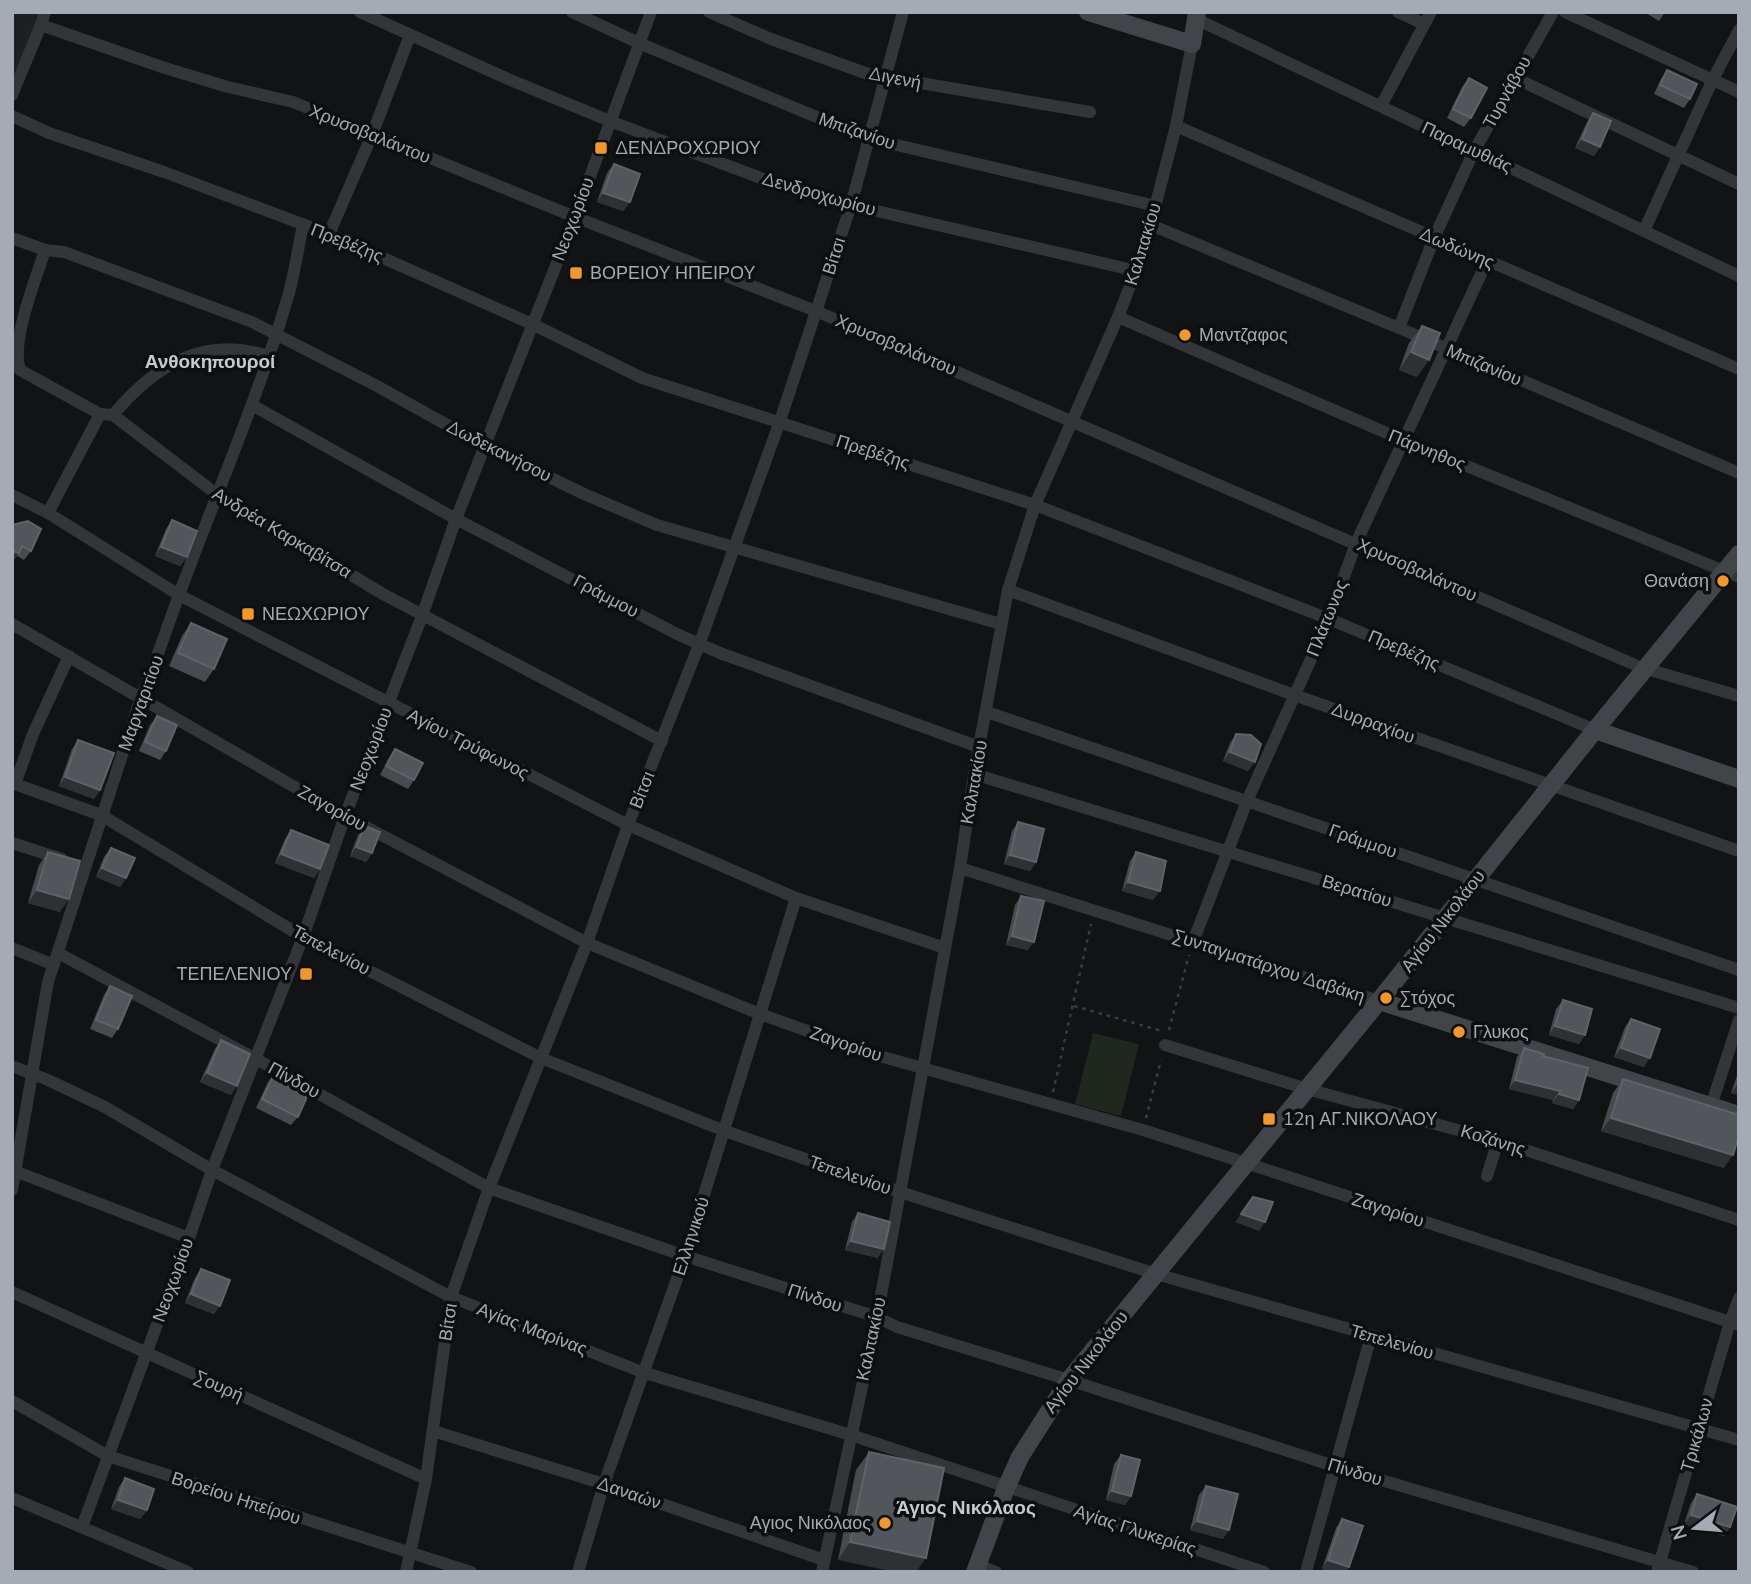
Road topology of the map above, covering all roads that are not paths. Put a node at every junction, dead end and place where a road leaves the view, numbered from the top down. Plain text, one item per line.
1 (360, 12) edge
2 (572, 12) edge
3 (651, 12) edge
4 (709, 12) edge
5 (903, 12) edge
6 (1088, 12) edge
7 (1398, 12) edge
8 (1431, 12) edge
9 (1553, 12) edge
10 (1565, 12) edge
11 (1196, 15) edge
12 (43, 19) edge
13 (1424, 24) junction
14 (1739, 30) edge
15 (410, 36) junction
16 (641, 44) junction
17 (1192, 44) junction
18 (885, 77) junction
19 (1514, 78) junction
20 (1713, 79) junction
21 (1739, 92) edge
22 (12, 95) edge
23 (1381, 106) junction
24 (1090, 112) dead end
25 (12, 116) edge
26 (610, 121) junction
27 (1176, 125) junction
28 (372, 135) junction
29 (867, 138) junction
30 (1474, 151) junction
31 (1679, 155) junction
32 (1739, 184) edge
33 (851, 205) junction
34 (1156, 206) junction
35 (575, 217) junction
36 (303, 225) junction
37 (1151, 225) junction
38 (1644, 231) junction
39 (330, 234) junction
40 (12, 238) edge
41 (1434, 238) junction
42 (45, 250) junction
43 (1487, 261) junction
44 (1137, 271) junction
45 (1739, 276) edge
46 (816, 311) junction
47 (1118, 317) junction
48 (532, 324) junction
49 (1399, 328) junction
50 (275, 335) junction
51 (1444, 348) junction
52 (268, 356) junction
53 (1739, 369) edge
54 (252, 405) junction
55 (106, 415) junction
56 (1072, 420) junction
57 (780, 421) junction
58 (1403, 440) junction
59 (485, 446) junction
60 (1739, 473) edge
61 (12, 495) edge
62 (219, 496) junction
63 (1035, 505) junction
64 (48, 513) junction
65 (456, 519) junction
66 (1356, 543) junction
67 (735, 547) junction
68 (1739, 554) edge
69 (1732, 574) edge
70 (1008, 590) junction
71 (178, 596) junction
72 (422, 616) junction
73 (1329, 618) junction
74 (12, 624) edge
75 (1002, 624) junction
76 (699, 645) junction
77 (69, 656) junction
78 (1645, 669) junction
79 (1294, 695) junction
80 (1739, 696) edge
81 (140, 700) junction
82 (388, 704) junction
83 (987, 712) junction
84 (1595, 730) junction
85 (662, 741) junction
86 (979, 747) junction
87 (975, 774) junction
88 (1739, 779) edge
89 (13, 784) edge
90 (1550, 786) junction
91 (1247, 801) junction
92 (101, 815) junction
93 (345, 816) junction
94 (628, 825) junction
95 (12, 844) edge
96 (1227, 851) junction
97 (1739, 851) edge
98 (85, 867) junction
99 (960, 868) junction
100 (1476, 880) junction
101 (796, 898) junction
102 (1444, 919) junction
103 (303, 937) junction
104 (1193, 942) junction
105 (587, 943) junction
106 (12, 948) edge
107 (945, 948) junction
108 (56, 959) junction
109 (1739, 970) edge
110 (1380, 1001) junction
111 (1739, 1009) edge
112 (760, 1014) junction
113 (1739, 1020) edge
114 (1167, 1039) road end
115 (541, 1058) junction
116 (256, 1059) junction
117 (12, 1066) edge
118 (923, 1068) junction
119 (32, 1073) junction
120 (1307, 1089) junction
121 (1711, 1106) junction
122 (1739, 1115) edge
123 (725, 1131) junction
124 (1498, 1140) junction
125 (1246, 1163) junction
126 (14, 1170) edge
127 (212, 1170) junction
128 (1488, 1176) dead end
129 (489, 1188) junction
130 (12, 1189) edge
131 (900, 1192) junction
132 (1739, 1220) edge
133 (189, 1238) junction
134 (685, 1256) junction
135 (1156, 1274) junction
136 (12, 1293) edge
137 (451, 1297) junction
138 (1739, 1298) edge
139 (877, 1317) junction
140 (1734, 1324) edge
141 (1371, 1336) junction
142 (147, 1353) junction
143 (642, 1372) junction
144 (1069, 1380) junction
145 (12, 1401) edge
146 (1698, 1430) junction
147 (433, 1431) junction
148 (851, 1435) junction
149 (1739, 1440) edge
150 (108, 1456) junction
151 (1337, 1467) junction
152 (426, 1479) junction
153 (604, 1485) junction
154 (1006, 1488) junction
155 (12, 1498) edge
156 (82, 1527) junction
157 (409, 1552) junction
158 (156, 1565) edge
159 (823, 1566) edge
160 (1658, 1566) edge
161 (976, 1568) edge
162 (188, 1572) edge
163 (406, 1572) edge
164 (471, 1572) edge
165 (578, 1572) edge
166 (996, 1572) edge
167 (1264, 1572) edge
168 (1306, 1572) edge
169 (1693, 1572) edge

1 - 15 street, Δενδροχωρίου
2 - 16 street, Μπιζανίου
3 - 16 street, Νεοχωρίου
4 - 18 street, Διγενή
5 - 18 street, Βίτσι
6 - 17 street
7 - 13 street
8 - 13 street
9 - 19 street, Τυρνάβου
10 - 20 street
11 - 17 street, Καλπακίου
11 - 23 street, Παραμυθιάς
12 - 22 street
12 - 28 street, Χρυσοβαλάντου
13 - 23 street
14 - 20 street
15 - 26 street, Δενδροχωρίου
15 - 28 street
16 - 26 street, Νεοχωρίου
16 - 29 street, Μπιζανίου
17 - 27 street, Καλπακίου
18 - 24 street, Διγενή
18 - 29 street, Βίτσι
19 - 30 street, Τυρνάβου
19 - 31 street
20 - 21 street
20 - 31 street
23 - 30 street, Παραμυθιάς
25 - 36 street, Πρεβέζης
26 - 33 street, Δενδροχωρίου
26 - 35 street, Νεοχωρίου
27 - 34 street, Καλπακίου
27 - 41 street, Δωδώνης
28 - 35 street, Χρυσοβαλάντου
28 - 39 street
29 - 33 street, Βίτσι
29 - 34 street, Μπιζανίου
30 - 38 street, Παραμυθιάς
30 - 41 street, Τυρνάβου
31 - 32 street
31 - 38 street
33 - 44 street, Δενδροχωρίου
33 - 46 street, Βίτσι
34 - 37 street, Καλπακίου
35 - 46 street, Χρυσοβαλάντου
35 - 48 street, Νεοχωρίου
36 - 39 street, Πρεβέζης
36 - 50 street, Μαργαριτίου
37 - 44 street, Καλπακίου
37 - 49 street, Μπιζανίου
38 - 45 street, Παραμυθιάς
39 - 48 street, Πρεβέζης
40 - 42 street, Δωδεκανήσου
41 - 43 street, Δωδώνης
41 - 49 street, Τυρνάβου
42 - 50 street, Δωδεκανήσου
42 - 55 street, Ανδρέα Καρκαβίτσα
43 - 51 street, Πλάτωνος
43 - 53 street, Δωδώνης
44 - 47 street, Καλπακίου
46 - 56 street, Χρυσοβαλάντου
46 - 57 street, Βίτσι
47 - 56 street, Καλπακίου
47 - 58 street, Πάρνηθος
48 - 57 street, Πρεβέζης
48 - 59 street, Νεοχωρίου
49 - 51 street, Μπιζανίου
50 - 52 street, Μαργαριτίου
50 - 59 street, Δωδεκανήσου
51 - 58 street, Πλάτωνος
51 - 60 street, Μπιζανίου
52 - 54 street, Μαργαριτίου
52 - 55 street
54 - 62 street, Μαργαριτίου
54 - 65 street, Γράμμου
55 - 62 street, Ανδρέα Καρκαβίτσα
55 - 64 street
56 - 63 street, Καλπακίου
56 - 66 street, Χρυσοβαλάντου
57 - 63 street, Πρεβέζης
57 - 67 street, Βίτσι
58 - 66 street, Πλάτωνος
58 - 69 street, Πάρνηθος
59 - 65 street, Νεοχωρίου
59 - 67 street, Δωδεκανήσου
61 - 64 street, Αγίου Τρύφωνος
62 - 71 street, Μαργαριτίου
62 - 72 street, Ανδρέα Καρκαβίτσα
63 - 70 street, Καλπακίου
63 - 73 street, Πρεβέζης
64 - 71 street, Αγίου Τρύφωνος
65 - 72 street, Νεοχωρίου
65 - 76 street, Γράμμου
66 - 73 street, Πλάτωνος
66 - 78 street, Χρυσοβαλάντου
67 - 75 street, Δωδεκανήσου
67 - 76 street, Βίτσι
68 - 69 street, Αγίου Νικολάου
69 - 78 street, Αγίου Νικολάου
70 - 75 street, Καλπακίου
70 - 79 street, Δυρραχίου
71 - 81 street, Μαργαριτίου
71 - 82 street, Αγίου Τρύφωνος
72 - 82 street, Νεοχωρίου
72 - 85 street, Ανδρέα Καρκαβίτσα
73 - 79 street, Πλάτωνος
73 - 84 street, Πρεβέζης
74 - 77 street, Ζαγορίου
75 - 83 street, Καλπακίου
76 - 85 street, Βίτσι
76 - 86 street, Γράμμου
77 - 81 street, Ζαγορίου
77 - 89 street
78 - 80 street, Χρυσοβαλάντου
78 - 84 street, Αγίου Νικολάου
79 - 90 street, Δυρραχίου
79 - 91 street, Πλάτωνος
81 - 92 street, Μαργαριτίου
81 - 93 street, Ζαγορίου
82 - 93 street, Νεοχωρίου
82 - 94 street, Αγίου Τρύφωνος
83 - 86 street, Καλπακίου
83 - 91 street, Γράμμου
84 - 88 street, Πρεβέζης
84 - 90 street, Αγίου Νικολάου
85 - 94 street, Βίτσι
86 - 87 street, Καλπακίου
87 - 96 street, Βερατίου
87 - 99 street, Καλπακίου
89 - 92 street, Τεπελενίου
90 - 97 street, Δυρραχίου
90 - 100 street, Αγίου Νικολάου
91 - 96 street, Πλάτωνος
91 - 100 street, Γράμμου
92 - 98 street, Μαργαριτίου
92 - 103 street, Τεπελενίου
93 - 103 street, Νεοχωρίου
93 - 105 street, Ζαγορίου
94 - 101 street, Αγίου Τρύφωνος
94 - 105 street, Βίτσι
95 - 98 street
96 - 102 street, Βερατίου
96 - 104 street, Πλάτωνος
98 - 108 street, Μαργαριτίου
99 - 104 street, Συνταγματάρχου Δαβάκη
99 - 107 street, Καλπακίου
100 - 102 street, Αγίου Νικολάου
100 - 109 street, Γράμμου
101 - 107 street, Αγίου Τρύφωνος
101 - 112 street, Ελληνικού
102 - 110 street, Αγίου Νικολάου
102 - 111 street, Βερατίου
103 - 115 street, Τεπελενίου
103 - 116 street, Νεοχωρίου
104 - 110 street, Συνταγματάρχου Δαβάκη
105 - 112 street, Ζαγορίου
105 - 115 street, Βίτσι
106 - 108 street, Πίνδου
107 - 118 street, Καλπακίου
108 - 116 street, Πίνδου
108 - 119 street, Μαργαριτίου
110 - 120 street, Αγίου Νικολάου
110 - 121 street, Συνταγματάρχου Δαβάκη
112 - 118 street, Ζαγορίου
112 - 123 street, Ελληνικού
113 - 121 street
114 - 120 street, Κοζάνης
115 - 123 street, Τεπελενίου
115 - 129 street, Βίτσι
116 - 127 street, Νεοχωρίου
116 - 129 street, Πίνδου
117 - 119 street, Αγίας Μαρίνας
118 - 125 street, Ζαγορίου
118 - 131 street, Καλπακίου
119 - 126 street, Μαργαριτίου
119 - 127 street, Αγίας Μαρίνας
120 - 124 street, Κοζάνης
120 - 125 street, Αγίου Νικολάου
121 - 122 street, Συνταγματάρχου Δαβάκη
123 - 131 street, Τεπελενίου
123 - 134 street, Ελληνικού
124 - 128 street
124 - 132 street, Κοζάνης
125 - 135 street, Αγίου Νικολάου
125 - 140 street, Ζαγορίου
126 - 130 street, Μαργαριτίου
126 - 133 street
127 - 133 street, Νεοχωρίου
127 - 137 street, Αγίας Μαρίνας
129 - 134 street, Πίνδου
129 - 137 street, Βίτσι
131 - 135 street, Τεπελενίου
131 - 139 street, Καλπακίου
133 - 142 street, Νεοχωρίου
134 - 139 street, Πίνδου
134 - 143 street, Ελληνικού
135 - 141 street, Τεπελενίου
135 - 144 street, Αγίου Νικολάου
136 - 142 street, Σουρή
137 - 143 street, Αγίας Μαρίνας
137 - 147 street, Βίτσι
138 - 140 street, Τρικάλων
139 - 144 street, Πίνδου
139 - 148 street, Καλπακίου
140 - 146 street, Τρικάλων
141 - 146 street, Τεπελενίου
141 - 151 street
142 - 150 street, Νεοχωρίου
142 - 152 street, Σουρή
143 - 148 street, Αγίας Μαρίνας
143 - 153 street, Ελληνικού
144 - 151 street, Πίνδου
144 - 154 street, Αγίου Νικολάου
145 - 150 street, Βορείου Ηπείρου
146 - 149 street, Τεπελενίου
146 - 160 street, Τρικάλων
147 - 152 street, Βίτσι
147 - 153 street, Δαναών
148 - 154 street, Αγίας Μαρίνας
148 - 159 street, Καλπακίου
150 - 156 street, Νεοχωρίου
150 - 157 street, Βορείου Ηπείρου
151 - 160 street, Πίνδου
151 - 168 street
152 - 157 street, Βίτσι
153 - 159 street, Δαναών
153 - 165 street, Ελληνικού
154 - 161 street, Αγίου Νικολάου
154 - 167 street, Αγίας Γλυκερίας
155 - 156 street
156 - 158 street
157 - 163 street, Βίτσι
157 - 164 street, Βορείου Ηπείρου
158 - 162 street
160 - 169 street, Πίνδου
161 - 166 street

